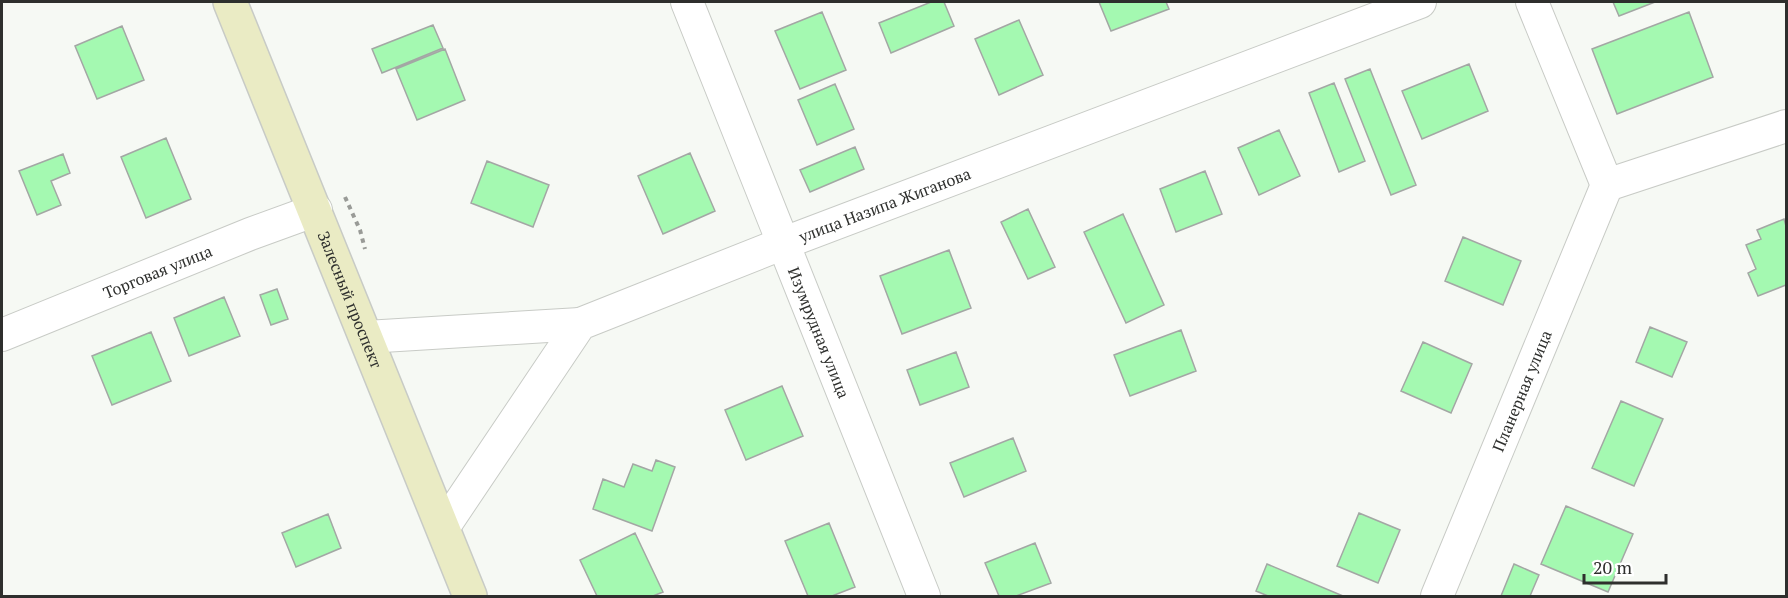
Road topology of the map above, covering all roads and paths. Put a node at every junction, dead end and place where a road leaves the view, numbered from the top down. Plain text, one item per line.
1 (230, 2) edge
2 (687, 2) edge
3 (1420, 2) edge
4 (1532, 2) edge
5 (1786, 126) edge
6 (1607, 185) junction
7 (316, 210) junction
8 (784, 243) junction
9 (580, 324) junction
10 (2, 335) edge
11 (366, 337) junction
12 (443, 528) junction
13 (470, 597) edge
14 (924, 597) edge
15 (1437, 597) edge

1 - 7 main road, Залесный проспект
2 - 8 street, Изумрудная улица
3 - 8 street, улица Назипа Жиганова
4 - 6 street
5 - 6 street
6 - 15 street, Планерная улица
7 - 10 street, Торговая улица
7 - 11 main road, Залесный проспект
8 - 9 street, улица Назипа Жиганова
8 - 14 street, Изумрудная улица
9 - 11 street, улица Назипа Жиганова
9 - 12 street
11 - 12 main road, Залесный проспект
12 - 13 main road, Залесный проспект

